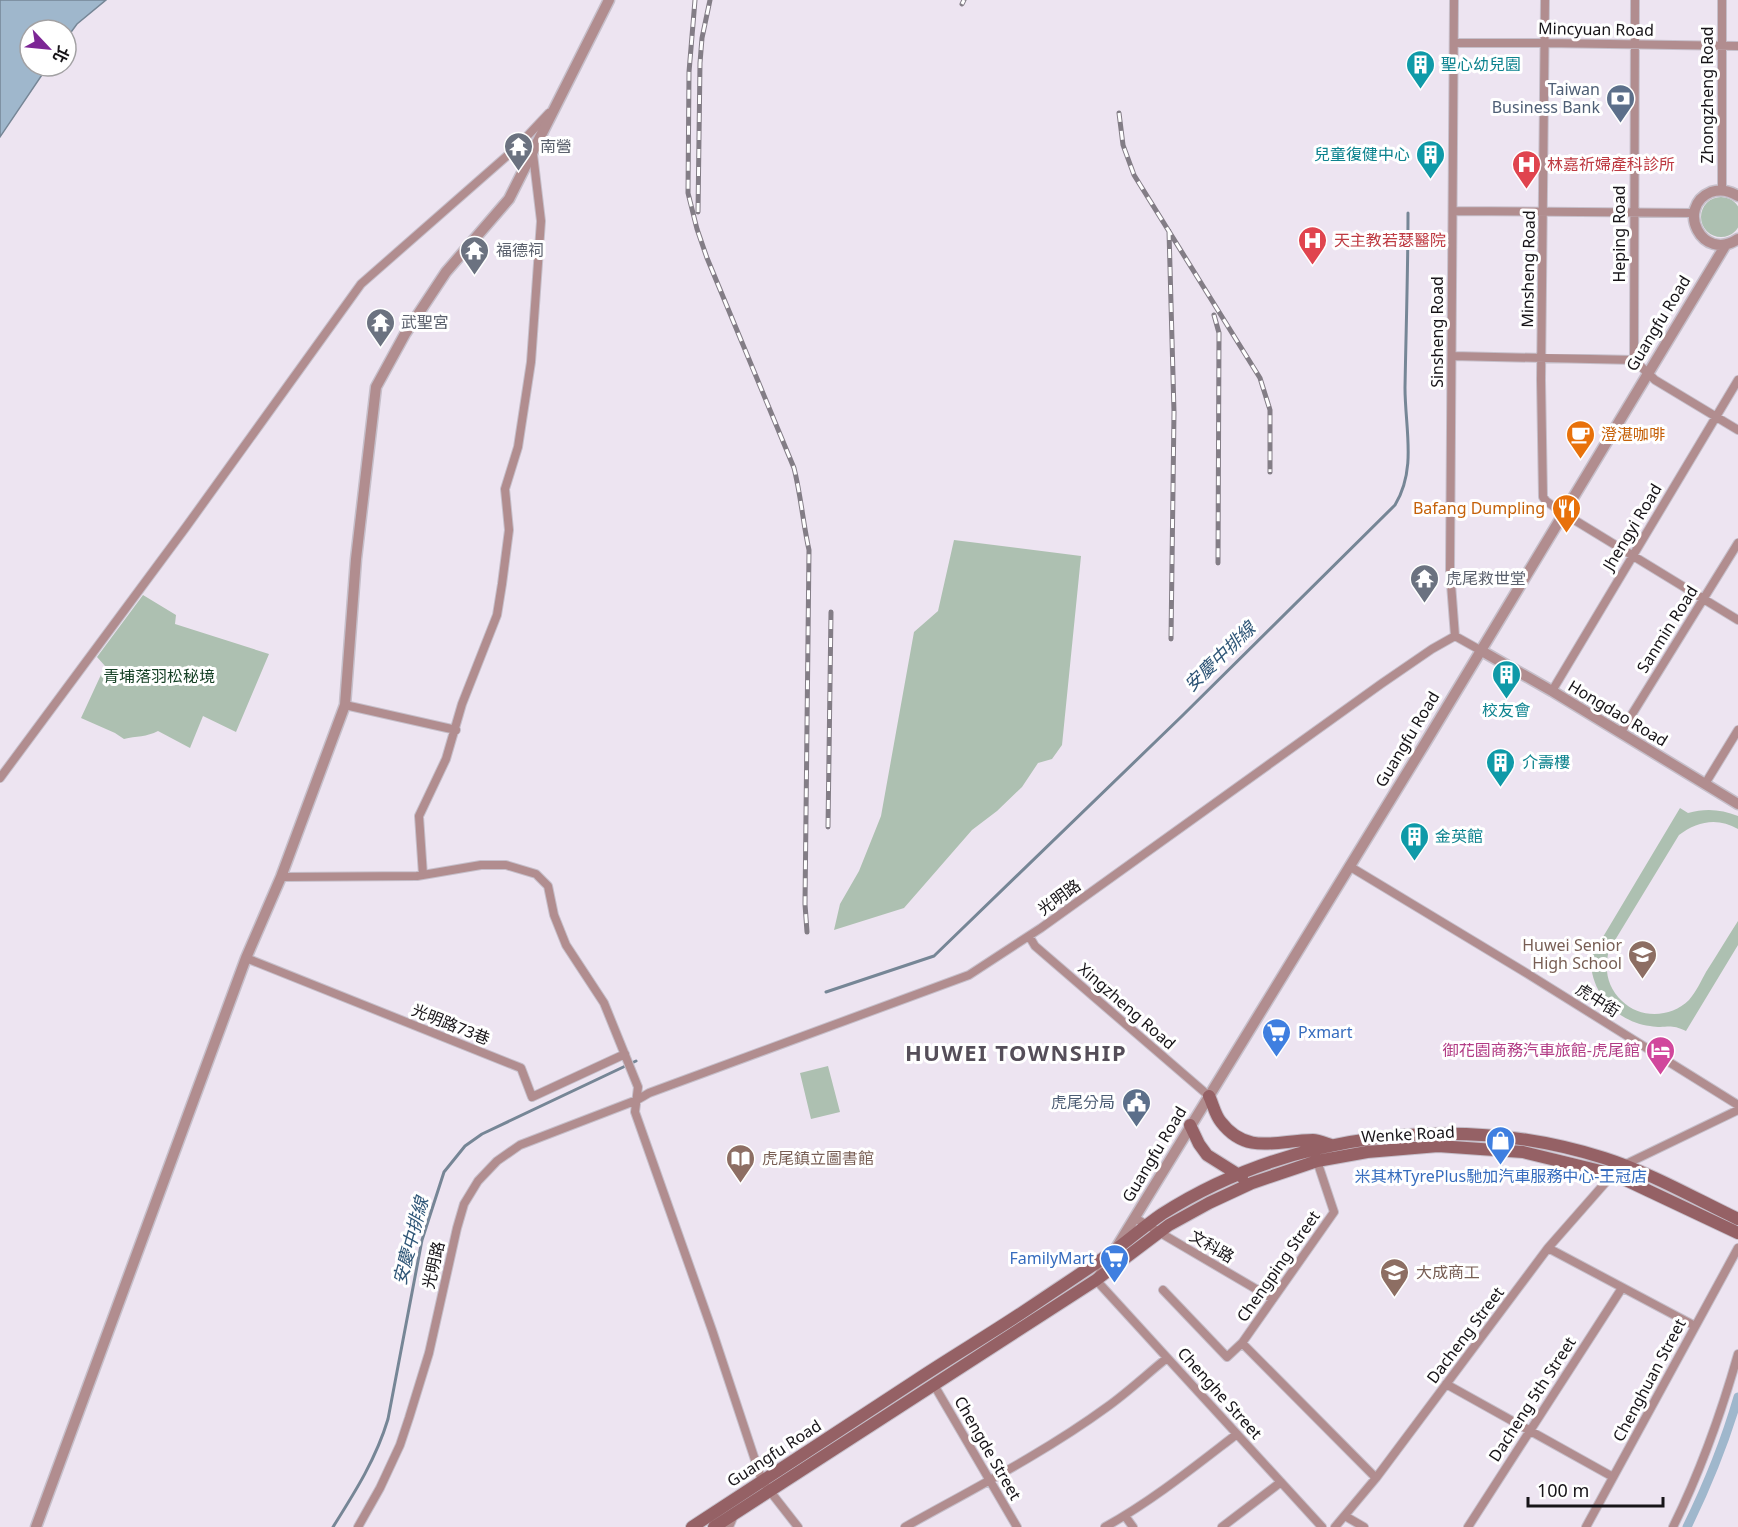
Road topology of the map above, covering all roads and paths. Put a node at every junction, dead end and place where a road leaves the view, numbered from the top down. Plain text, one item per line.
1 (609, 0) edge
2 (1454, 0) edge
3 (1545, 0) edge
4 (1635, 0) edge
5 (1722, 0) edge
6 (1454, 43) junction
7 (1545, 43) junction
8 (1635, 45) junction
9 (1722, 46) junction
10 (1738, 46) edge
11 (556, 106) junction
12 (533, 154) junction
13 (1722, 190) junction
14 (1738, 196) edge
15 (1453, 211) junction
16 (1544, 212) junction
17 (1635, 213) junction
18 (1694, 213) junction
19 (1738, 239) edge
20 (1725, 246) junction
21 (1452, 356) junction
22 (1542, 358) junction
23 (1634, 360) junction
24 (1647, 373) junction
25 (1738, 380) edge
26 (1716, 416) junction
27 (1738, 430) edge
28 (1563, 513) junction
29 (1738, 543) edge
30 (1632, 555) junction
31 (1704, 599) junction
32 (1738, 620) edge
33 (1455, 636) junction
34 (1480, 650) junction
35 (1552, 691) junction
36 (345, 705) junction
37 (456, 730) junction
38 (1738, 730) edge
39 (1621, 732) junction
40 (0, 778) edge
41 (1705, 784) junction
42 (1738, 804) edge
43 (1349, 866) junction
44 (423, 875) junction
45 (281, 877) junction
46 (1029, 936) junction
47 (246, 958) junction
48 (625, 1054) junction
49 (1209, 1096) junction
50 (637, 1100) junction
51 (1738, 1105) edge
52 (1738, 1110) edge
53 (1190, 1125) junction
54 (1330, 1145) junction
55 (1317, 1161) junction
56 (1624, 1165) junction
57 (1239, 1174) junction
58 (1613, 1174) junction
59 (1252, 1183) junction
60 (1135, 1218) junction
61 (1738, 1219) edge
62 (1153, 1229) junction
63 (1738, 1233) edge
64 (1548, 1248) junction
65 (1738, 1248) edge
66 (1116, 1249) junction
67 (1096, 1280) junction
68 (1622, 1288) junction
69 (1163, 1290) dead end
70 (1273, 1299) junction
71 (1695, 1326) junction
72 (1242, 1342) junction
73 (1738, 1354) edge
74 (1167, 1358) junction
75 (1446, 1384) junction
76 (934, 1385) junction
77 (1530, 1431) junction
78 (1237, 1434) junction
79 (1613, 1477) junction
80 (1376, 1478) junction
81 (990, 1479) junction
82 (1281, 1482) junction
83 (766, 1485) junction
84 (733, 1514) junction
85 (1125, 1516) junction
86 (1345, 1516) junction
87 (36, 1527) edge
88 (358, 1527) edge
89 (692, 1527) edge
90 (714, 1527) edge
91 (729, 1527) edge
92 (798, 1527) edge
93 (905, 1527) edge
94 (1017, 1527) edge
95 (1105, 1527) edge
96 (1132, 1527) edge
97 (1222, 1527) edge
98 (1322, 1527) edge
99 (1335, 1527) edge
100 (1364, 1527) edge
101 (1468, 1527) edge
102 (1586, 1527) edge
103 (1673, 1527) edge

1 - 11 street
2 - 6 street, Sinsheng Road
3 - 7 street, Minsheng Road
4 - 8 street, Heping Road
5 - 9 street, Zhongzheng Road
6 - 7 street, Mincyuan Road
6 - 15 street, Sinsheng Road
7 - 8 street, Mincyuan Road
7 - 16 street, Minsheng Road
8 - 9 street, Mincyuan Road
8 - 17 street, Heping Road
9 - 10 street, Mincyuan Road
9 - 13 street, Zhongzheng Road
11 - 12 street
11 - 40 street
12 - 36 street
12 - 37 street
13 - 14 street
13 - 18 street
15 - 16 street
15 - 21 street, Sinsheng Road
16 - 17 street
16 - 22 street, Minsheng Road
17 - 18 street
17 - 23 street, Heping Road
18 - 20 street
19 - 20 street
20 - 24 street, Guangfu Road
21 - 22 street
21 - 33 street, Sinsheng Road
22 - 23 street
22 - 28 street, Minsheng Road
23 - 24 street
24 - 26 street
24 - 28 street, Guangfu Road
25 - 26 street, Jhengyi Road
26 - 27 street
26 - 30 street, Jhengyi Road
28 - 30 street, Minsheng Road
28 - 34 street, Guangfu Road
29 - 31 street, Sanmin Road
30 - 31 street, Minsheng Road
30 - 35 street, Jhengyi Road
31 - 32 street, Minsheng Road
31 - 39 street, Sanmin Road
33 - 34 street
33 - 46 street, 光明路
34 - 35 street, Hongdao Road
34 - 43 street, Guangfu Road
35 - 39 street, Hongdao Road
36 - 37 street
36 - 45 street
37 - 44 street
38 - 41 street
39 - 41 street, Hongdao Road
41 - 42 street, Hongdao Road
43 - 49 street, Guangfu Road
43 - 51 street, 虎中街
44 - 45 street
44 - 48 street
45 - 47 street
46 - 49 street, Xingzheng Road
46 - 50 street, 光明路
47 - 48 street, 光明路73巷
47 - 87 street
48 - 50 street
49 - 53 street, Guangfu Road
49 - 54 main road
50 - 83 street
50 - 88 street, 光明路
52 - 56 street, Dacheng Street
53 - 57 main road
53 - 60 street, Guangfu Road
54 - 56 main road, Wenke Road
54 - 57 main road, Wenke Road
55 - 58 main road, Wenke Road
55 - 59 main road, Wenke Road
55 - 70 street, Chengping Street
56 - 58 street, Dacheng Street
56 - 61 main road, Wenke Road
57 - 59 main road
57 - 62 main road, Wenke Road
58 - 63 main road, Wenke Road
58 - 64 street, Dacheng Street
59 - 62 main road, Wenke Road
60 - 62 street, 文科路
60 - 66 street, Guangfu Road
62 - 66 main road, Wenke Road
62 - 67 main road, Wenke Road
62 - 70 street, 文科路
64 - 68 street
64 - 75 street, Dacheng Street
65 - 71 street, Chenghuan Street
66 - 67 street, Guangfu Road
66 - 83 main road, Guangfu Road
67 - 74 street, Chenghe Street
67 - 76 main road, Guangfu Road
68 - 71 street
68 - 77 street, Dacheng 5th Street
69 - 72 street
70 - 72 street, Chengping Street
71 - 79 street, Chenghuan Street
72 - 80 street, Chengping Street
73 - 103 street
74 - 78 street, Chenghe Street
74 - 81 street
75 - 77 street
75 - 80 street, Dacheng Street
76 - 81 street, Chengde Street
76 - 83 main road, Guangfu Road
77 - 79 street
77 - 101 street, Dacheng 5th Street
78 - 82 street, Chenghe Street
78 - 85 street
79 - 102 street, Chenghuan Street
80 - 86 street, Dacheng Street
81 - 93 street
81 - 94 street, Chengde Street
82 - 97 street
82 - 98 street, Chenghe Street
83 - 84 main road, Guangfu Road
83 - 89 main road, Guangfu Road
83 - 92 street
84 - 90 main road, Guangfu Road
84 - 91 street
85 - 95 street
85 - 96 street
86 - 99 street, Dacheng Street
86 - 100 street

